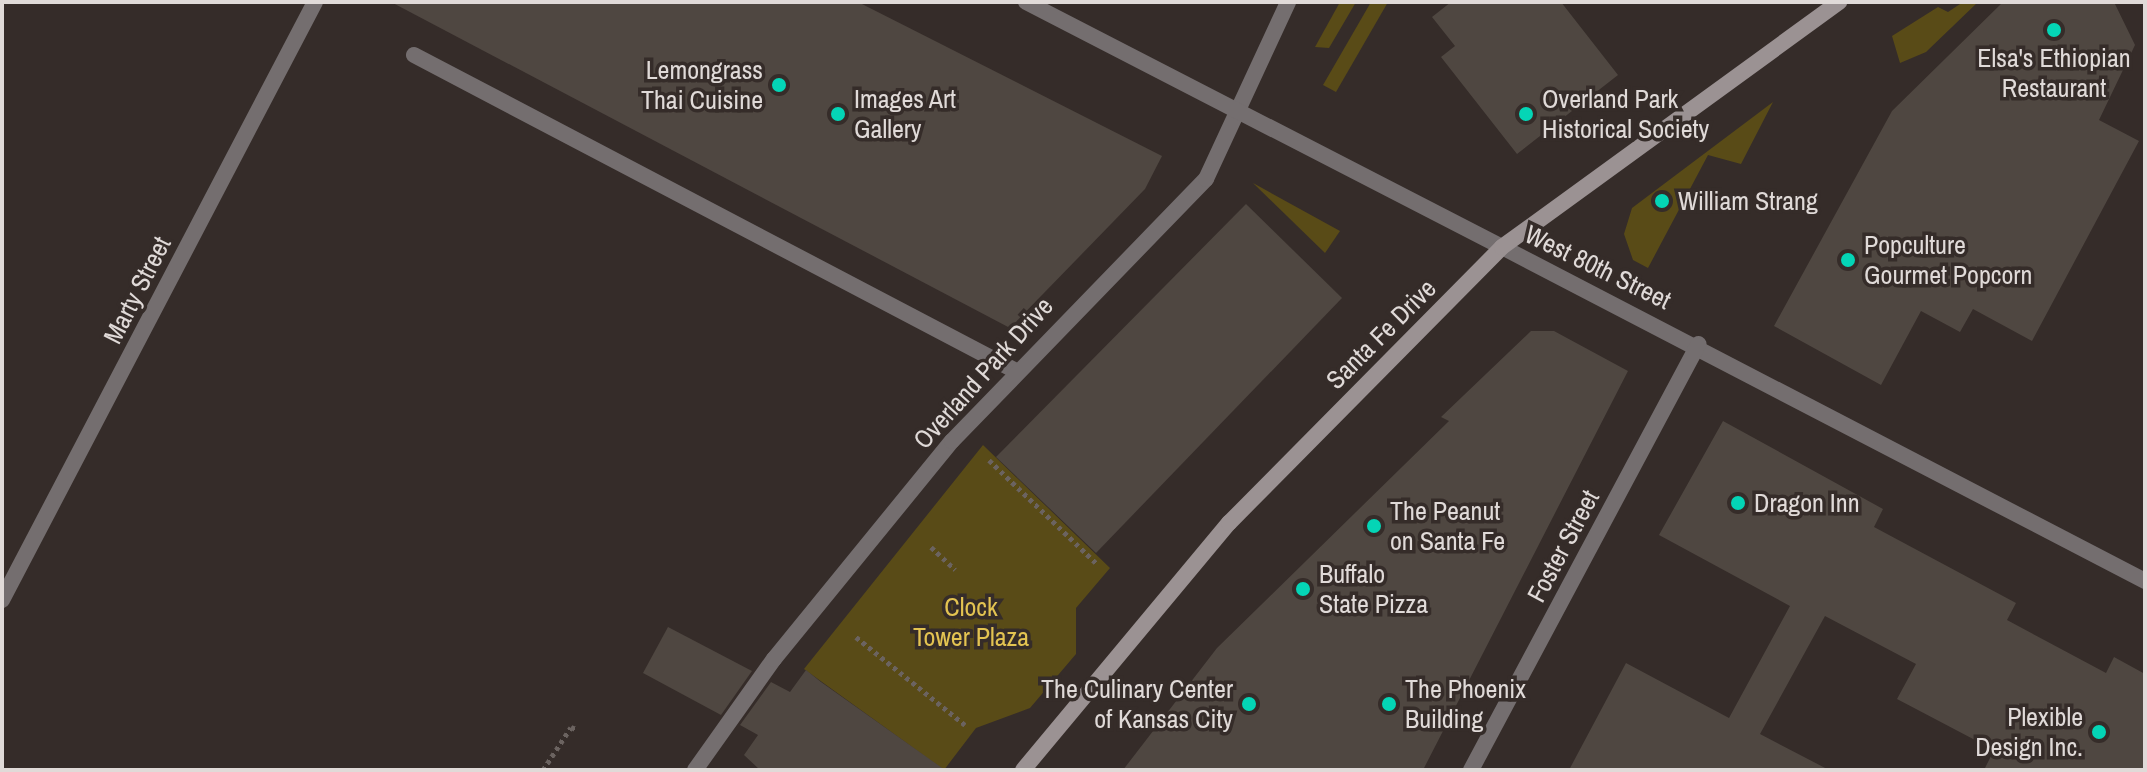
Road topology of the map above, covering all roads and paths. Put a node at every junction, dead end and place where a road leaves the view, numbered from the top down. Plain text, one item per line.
1 (315, 2) edge
2 (1026, 2) edge
3 (1288, 2) edge
4 (1839, 2) edge
5 (414, 55) dead end
6 (1236, 111) junction
7 (1502, 247) junction
8 (1698, 344) junction
9 (1016, 371) junction
10 (989, 460) dead end
11 (931, 547) dead end
12 (1097, 564) dead end
13 (955, 569) dead end
14 (2145, 581) edge
15 (2, 600) edge
16 (856, 637) dead end
17 (965, 725) dead end
18 (576, 729) dead end
19 (543, 770) edge
20 (695, 770) edge
21 (1023, 770) edge
22 (1471, 770) edge

1 - 15 street, Marty Street
2 - 6 street, West 80th Street
3 - 6 street, Overland Park Drive
4 - 7 main road, Santa Fe Drive
5 - 9 street
6 - 7 street, West 80th Street
6 - 9 street, Overland Park Drive
7 - 8 street, West 80th Street
7 - 21 main road, Santa Fe Drive
8 - 14 street, West 80th Street
8 - 22 street, Foster Street
9 - 20 street, Overland Park Drive
10 - 12 path
11 - 13 path
16 - 17 path
18 - 19 path

